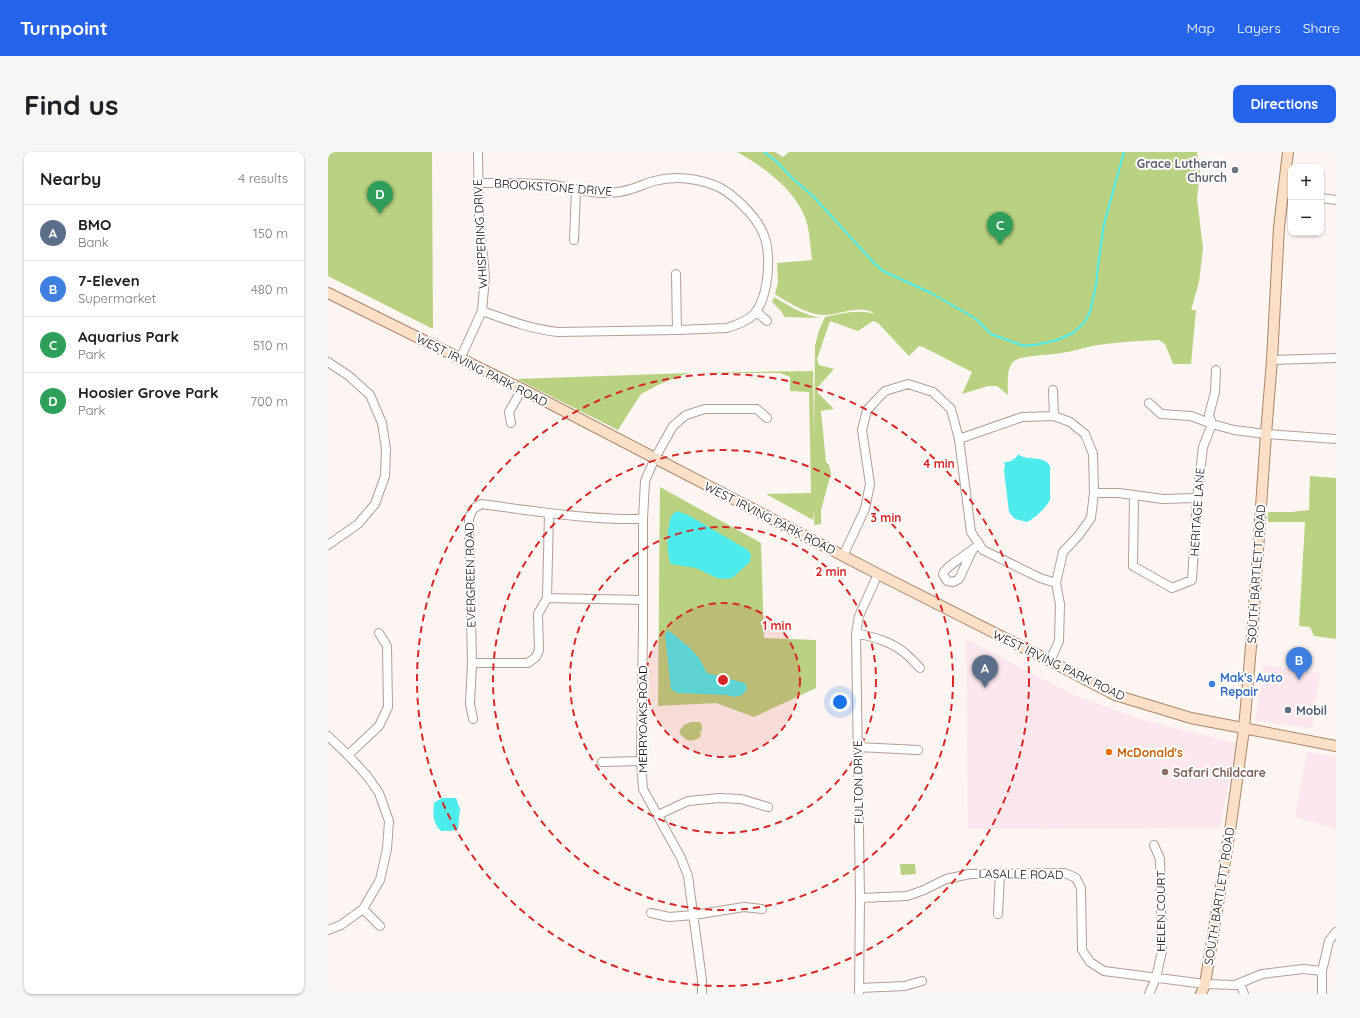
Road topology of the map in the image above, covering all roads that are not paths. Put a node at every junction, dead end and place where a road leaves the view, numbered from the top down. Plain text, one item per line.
1 (478, 152) edge
2 (1288, 152) edge
3 (478, 183) junction
4 (576, 190) junction
5 (1287, 194) edge
6 (1324, 198) edge
7 (1336, 200) edge
8 (574, 240) dead end
9 (676, 274) dead end
10 (328, 293) edge
11 (482, 311) junction
12 (756, 311) junction
13 (767, 321) dead end
14 (677, 330) junction
15 (460, 358) junction
16 (1336, 358) edge
17 (1272, 360) junction
18 (328, 362) edge
19 (1216, 370) dead end
20 (522, 389) junction
21 (1053, 390) dead end
22 (1149, 404) dead end
23 (1054, 416) junction
24 (767, 418) dead end
25 (511, 423) dead end
26 (1212, 424) junction
27 (1266, 434) junction
28 (959, 438) junction
29 (1336, 439) edge
30 (656, 458) junction
31 (1094, 493) junction
32 (1134, 495) junction
33 (1197, 498) junction
34 (549, 513) junction
35 (643, 519) junction
36 (980, 544) junction
37 (328, 545) edge
38 (972, 551) dead end
39 (843, 556) junction
40 (878, 574) junction
41 (1056, 583) junction
42 (547, 598) junction
43 (643, 600) junction
44 (379, 633) dead end
45 (856, 633) junction
46 (1050, 661) junction
47 (472, 663) junction
48 (920, 668) dead end
49 (473, 719) dead end
50 (1244, 729) junction
51 (328, 736) edge
52 (1336, 746) edge
53 (858, 747) junction
54 (918, 750) dead end
55 (348, 755) junction
56 (641, 761) junction
57 (602, 762) dead end
58 (768, 807) dead end
59 (658, 815) junction
60 (1154, 845) dead end
61 (1000, 874) junction
62 (860, 898) junction
63 (363, 909) junction
64 (762, 909) dead end
65 (652, 913) dead end
66 (998, 914) dead end
67 (694, 915) junction
68 (380, 926) dead end
69 (328, 930) edge
70 (1336, 932) edge
71 (1322, 971) junction
72 (1156, 978) junction
73 (922, 981) dead end
74 (1240, 983) junction
75 (1205, 984) junction
76 (859, 991) edge
77 (702, 994) edge
78 (1149, 994) edge
79 (1201, 994) edge
80 (1244, 994) edge
81 (1322, 994) edge

1 - 3 street, WHISPERING DRIVE
2 - 5 main road, SOUTH BARTLETT ROAD
3 - 4 street, BROOKSTONE DRIVE
3 - 11 street, WHISPERING DRIVE
4 - 8 street
4 - 12 street, BROOKSTONE DRIVE
5 - 17 main road, SOUTH BARTLETT ROAD
6 - 7 street
9 - 14 street
10 - 15 main road, WEST IRVING PARK ROAD
11 - 14 street, BROOKSTONE DRIVE
11 - 15 street, WHISPERING DRIVE
12 - 13 street
12 - 14 street, BROOKSTONE DRIVE
15 - 20 main road, WEST IRVING PARK ROAD
16 - 17 street
17 - 27 main road, SOUTH BARTLETT ROAD
18 - 37 street
19 - 26 street
20 - 25 street
20 - 30 main road, WEST IRVING PARK ROAD
21 - 23 street
22 - 26 street
23 - 28 street
23 - 31 street
24 - 30 street, MERRYOAKS ROAD
26 - 27 street
26 - 33 street, HERITAGE LANE
27 - 29 street
27 - 50 main road, SOUTH BARTLETT ROAD
28 - 36 street
28 - 39 street
30 - 35 street, MERRYOAKS ROAD
30 - 39 main road, WEST IRVING PARK ROAD
31 - 32 street
31 - 41 street
32 - 33 street
32 - 33 street, HERITAGE LANE
34 - 35 street, EVERGREEN ROAD
34 - 42 street
34 - 47 street, EVERGREEN ROAD
35 - 43 street, MERRYOAKS ROAD
36 - 38 street
36 - 41 street
39 - 40 main road, WEST IRVING PARK ROAD
40 - 45 street, FULTON DRIVE
40 - 46 main road, WEST IRVING PARK ROAD
41 - 46 street
42 - 43 street
42 - 47 street
43 - 56 street, MERRYOAKS ROAD
44 - 55 street
45 - 48 street
45 - 53 street, FULTON DRIVE
46 - 50 main road, WEST IRVING PARK ROAD
47 - 49 street, EVERGREEN ROAD
50 - 52 main road, WEST IRVING PARK ROAD
50 - 75 main road, SOUTH BARTLETT ROAD
51 - 55 street
53 - 54 street
53 - 62 street, FULTON DRIVE
55 - 63 street
56 - 57 street
56 - 59 street, MERRYOAKS ROAD
58 - 59 street
59 - 67 street, MERRYOAKS ROAD
60 - 72 street, HELEN COURT
61 - 62 street, LASALLE ROAD
61 - 66 street
61 - 72 street, LASALLE ROAD
62 - 76 street, FULTON DRIVE
63 - 68 street
63 - 69 street
64 - 67 street
65 - 67 street
67 - 77 street, MERRYOAKS ROAD
70 - 71 street
71 - 74 street, LASALLE ROAD
71 - 81 street
72 - 75 street, LASALLE ROAD
72 - 78 street, HELEN COURT
73 - 76 street
74 - 75 street, LASALLE ROAD
74 - 80 street
75 - 79 main road, SOUTH BARTLETT ROAD

